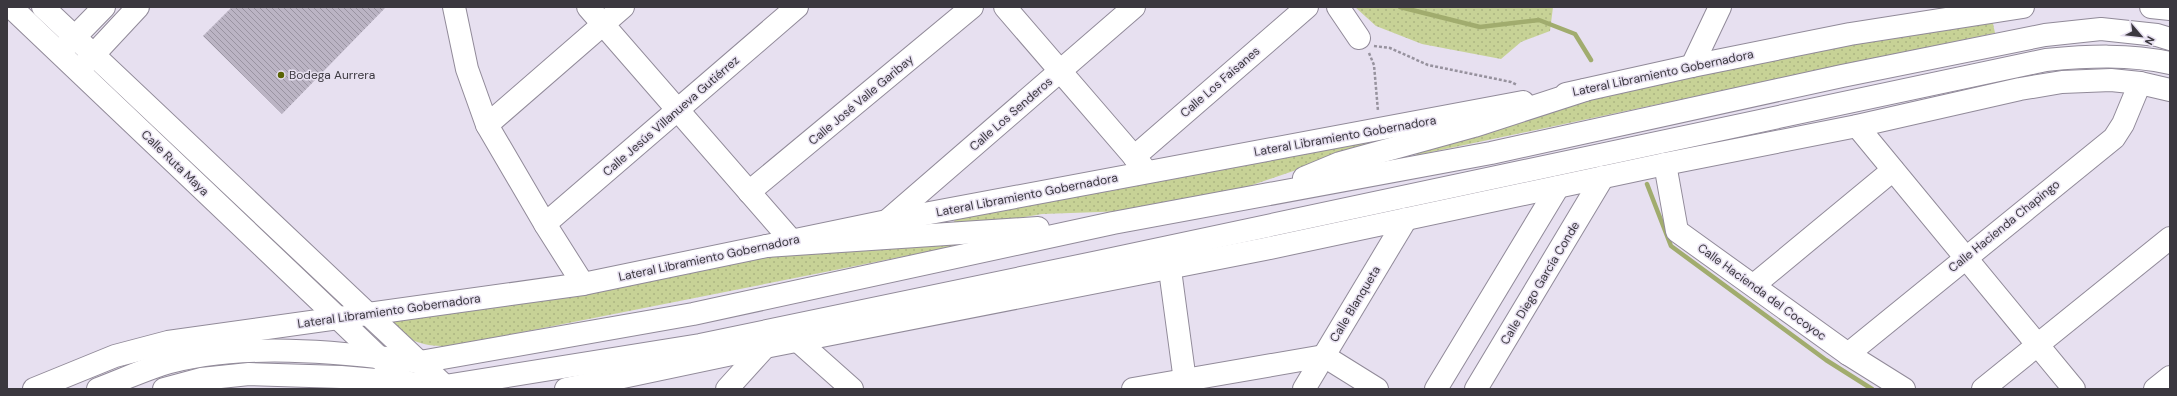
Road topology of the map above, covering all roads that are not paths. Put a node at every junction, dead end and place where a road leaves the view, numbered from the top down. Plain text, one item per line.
1 (11, 7) edge
2 (43, 7) edge
3 (104, 7) edge
4 (138, 7) edge
5 (454, 7) edge
6 (588, 7) edge
7 (623, 7) edge
8 (797, 7) edge
9 (972, 7) edge
10 (1005, 7) edge
11 (1134, 7) edge
12 (1307, 7) edge
13 (1338, 7) edge
14 (1720, 7) edge
15 (2023, 7) edge
16 (2151, 7) edge
17 (2170, 9) edge
18 (603, 24) junction
19 (75, 37) junction
20 (2170, 39) edge
21 (1362, 42) road end
22 (60, 53) junction
23 (93, 54) junction
24 (2170, 63) edge
25 (1692, 66) junction
26 (79, 71) junction
27 (1060, 71) junction
28 (2140, 83) junction
29 (1585, 90) junction
30 (2170, 90) edge
31 (678, 110) junction
32 (487, 125) junction
33 (1856, 126) junction
34 (1141, 164) junction
35 (1665, 164) junction
36 (1893, 170) junction
37 (1603, 177) junction
38 (1558, 187) junction
39 (749, 192) junction
40 (1260, 196) junction
41 (1406, 219) junction
42 (887, 221) junction
43 (1114, 223) junction
44 (544, 224) junction
45 (2170, 238) edge
46 (791, 240) junction
47 (766, 246) junction
48 (1167, 247) junction
49 (1965, 258) junction
50 (1170, 268) junction
51 (584, 284) junction
52 (1754, 285) junction
53 (368, 314) junction
54 (339, 319) junction
55 (798, 341) junction
56 (2038, 345) junction
57 (764, 348) junction
58 (1848, 354) junction
59 (1324, 356) junction
60 (379, 357) junction
61 (420, 362) junction
62 (2170, 377) edge
63 (1183, 385) edge
64 (410, 386) edge
65 (446, 387) edge
66 (34, 389) edge
67 (98, 389) edge
68 (164, 389) edge
69 (567, 389) edge
70 (728, 389) edge
71 (852, 389) edge
72 (1133, 389) edge
73 (1304, 389) edge
74 (1377, 389) edge
75 (1436, 389) edge
76 (1476, 389) edge
77 (1904, 389) edge
78 (1983, 389) edge
79 (2074, 389) edge
80 (2155, 389) edge

1 - 22 main road, Calle Ruta Maya
2 - 19 main road, Calle Ruta Maya
3 - 19 main road
4 - 23 main road
5 - 32 main road
6 - 18 main road
7 - 18 main road
8 - 31 main road, Calle Jesús Villanueva Gutiérrez
9 - 39 main road, Calle José Valle Garibay
10 - 27 main road
11 - 27 main road, Calle Los Senderos
12 - 34 main road, Calle Los Faisanes
13 - 21 main road
14 - 25 main road
15 - 25 main road, Lateral Libramiento Gobernadora
16 - 17 main road
18 - 31 main road
18 - 32 main road
19 - 22 main road
19 - 23 main road, Calle Ruta Maya
20 - 40 main road
22 - 26 main road, Calle Ruta Maya
23 - 26 main road
23 - 53 main road, Calle Ruta Maya
24 - 48 main road
25 - 29 main road, Lateral Libramiento Gobernadora
26 - 54 main road, Calle Ruta Maya
27 - 34 main road
27 - 42 main road, Calle Los Senderos
28 - 30 main road
28 - 33 main road
28 - 49 main road, Calle Hacienda Chapingo
29 - 34 main road, Lateral Libramiento Gobernadora
29 - 40 main road
31 - 39 main road
31 - 44 main road, Calle Jesús Villanueva Gutiérrez
32 - 44 main road
33 - 35 main road
33 - 36 main road
34 - 42 main road, Lateral Libramiento Gobernadora
35 - 37 main road
35 - 52 main road, Calle Hacienda del Cocoyoc
36 - 49 main road
36 - 52 main road
37 - 38 main road
37 - 76 main road, Calle Diego García Conde
38 - 41 main road
38 - 75 main road
39 - 46 main road
40 - 43 main road
41 - 50 main road
41 - 59 main road, Calle Blanqueta
42 - 46 main road, Lateral Libramiento Gobernadora
43 - 47 main road
43 - 61 main road
44 - 51 main road
45 - 56 main road
46 - 47 main road, Lateral Libramiento Gobernadora
47 - 51 main road, Lateral Libramiento Gobernadora
48 - 50 main road
48 - 65 main road
49 - 56 main road
49 - 58 main road, Calle Hacienda Chapingo
50 - 55 main road
50 - 63 main road
51 - 53 main road, Lateral Libramiento Gobernadora
52 - 58 main road, Calle Hacienda del Cocoyoc
53 - 54 main road, Lateral Libramiento Gobernadora
53 - 61 main road, Calle Ruta Maya
54 - 60 main road, Calle Ruta Maya
54 - 66 main road, Lateral Libramiento Gobernadora
55 - 57 main road
55 - 71 main road
56 - 78 main road
56 - 79 main road
57 - 69 main road
57 - 70 main road
58 - 77 main road, Calle Hacienda del Cocoyoc
59 - 63 main road
59 - 73 main road, Calle Blanqueta
59 - 74 main road
60 - 61 main road
60 - 64 main road, Calle Ruta Maya
60 - 67 main road
61 - 65 main road, Calle Ruta Maya
62 - 80 main road
63 - 72 main road
64 - 65 main road
64 - 68 main road

